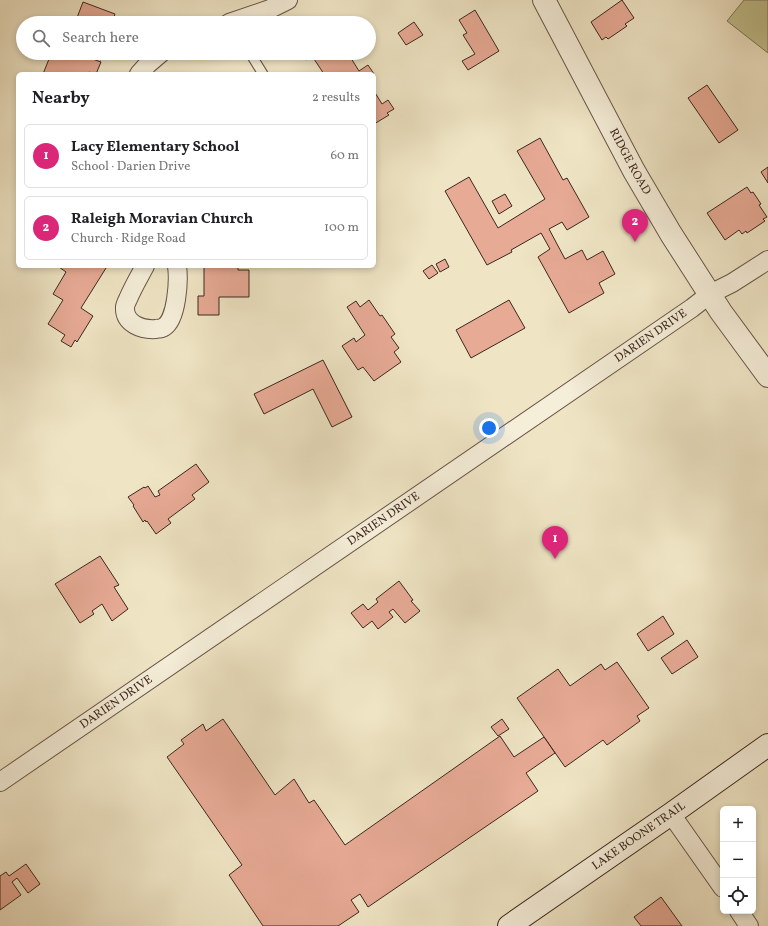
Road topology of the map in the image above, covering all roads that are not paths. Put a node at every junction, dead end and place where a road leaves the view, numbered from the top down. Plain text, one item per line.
1 (288, 0) edge
2 (544, 0) edge
3 (252, 16) edge
4 (153, 60) edge
5 (254, 60) edge
6 (141, 72) edge
7 (262, 72) edge
8 (768, 260) edge
9 (144, 268) edge
10 (177, 268) edge
11 (710, 294) junction
12 (768, 376) edge
13 (768, 745) edge
14 (0, 782) edge
15 (671, 814) junction
16 (720, 884) edge
17 (741, 914) edge
18 (509, 926) edge
19 (750, 926) edge

1 - 3 street
2 - 11 street, RIDGE ROAD
4 - 6 street
5 - 7 lane
8 - 11 street, DARIEN DRIVE
9 - 10 street
11 - 12 street, RIDGE ROAD
11 - 14 street, DARIEN DRIVE
13 - 15 street, LAKE BOONE TRAIL
15 - 16 street
15 - 18 street, LAKE BOONE TRAIL
17 - 19 street

